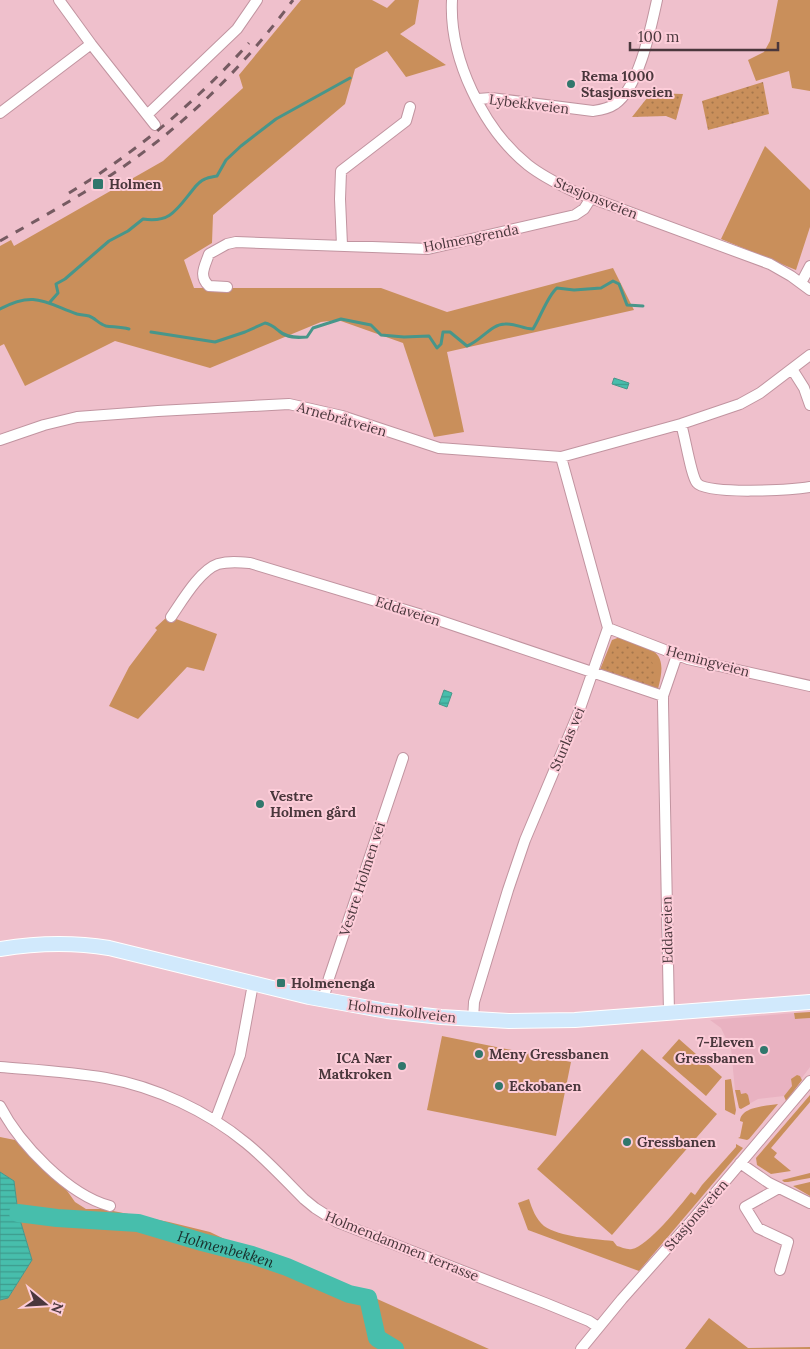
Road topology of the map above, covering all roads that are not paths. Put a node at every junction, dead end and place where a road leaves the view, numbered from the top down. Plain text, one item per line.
1 (59, 0) edge
2 (257, 0) edge
3 (452, 0) edge
4 (657, 0) edge
5 (91, 44) junction
6 (478, 100) junction
7 (410, 107) dead end
8 (0, 114) edge
9 (148, 114) junction
10 (155, 125) dead end
11 (591, 198) junction
12 (342, 245) junction
13 (810, 266) edge
14 (801, 283) junction
15 (226, 287) dead end
16 (810, 290) edge
17 (810, 355) edge
18 (792, 370) junction
19 (810, 405) edge
20 (681, 424) junction
21 (0, 440) edge
22 (561, 457) junction
23 (810, 487) edge
24 (171, 616) dead end
25 (608, 628) junction
26 (677, 655) junction
27 (593, 673) junction
28 (810, 686) edge
29 (663, 696) junction
30 (403, 758) dead end
31 (0, 949) edge
32 (253, 984) junction
33 (323, 1000) junction
34 (810, 1002) edge
35 (669, 1013) junction
36 (473, 1020) junction
37 (0, 1067) edge
38 (810, 1081) edge
39 (0, 1106) edge
40 (215, 1121) junction
41 (740, 1163) junction
42 (779, 1188) junction
43 (810, 1203) edge
44 (110, 1206) dead end
45 (780, 1270) dead end
46 (598, 1327) junction
47 (581, 1349) edge

1 - 5 street
2 - 9 street
3 - 6 street, Stasjonsveien
4 - 6 street, Lybekkveien
5 - 8 street
5 - 9 street
6 - 11 street, Stasjonsveien
7 - 12 street
9 - 10 street
11 - 12 street, Holmengrenda
11 - 14 street, Stasjonsveien
12 - 15 street, Holmengrenda
13 - 14 street
14 - 16 street, Stasjonsveien
17 - 18 street, Arnebråtveien
18 - 19 street
18 - 20 street, Arnebråtveien
20 - 22 street, Arnebråtveien
20 - 23 street
21 - 22 street, Arnebråtveien
22 - 25 street
24 - 27 street, Eddaveien
25 - 26 street, Hemingveien
25 - 27 street, Sturlas vei
26 - 28 street, Hemingveien
26 - 29 street, Eddaveien
27 - 29 street, Eddaveien
27 - 36 street, Sturlas vei
29 - 35 street, Eddaveien
30 - 33 street, Vestre Holmen vei
31 - 32 main road, Holmenkollveien
32 - 33 main road, Holmenkollveien
32 - 40 street
33 - 36 main road, Holmenkollveien
34 - 35 main road, Holmenkollveien
35 - 36 main road, Holmenkollveien
37 - 40 street, Holmendammen terrasse
38 - 41 street, Stasjonsveien
39 - 44 street
40 - 46 street, Holmendammen terrasse
41 - 42 street
41 - 46 street, Stasjonsveien
42 - 43 street
42 - 45 street
46 - 47 street, Stasjonsveien

